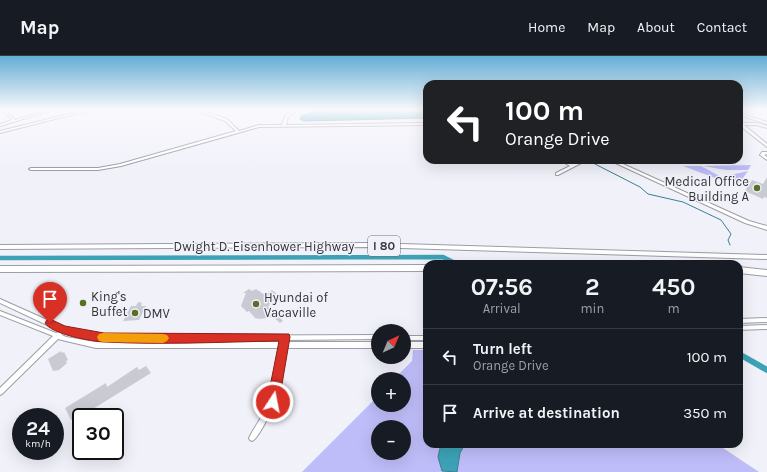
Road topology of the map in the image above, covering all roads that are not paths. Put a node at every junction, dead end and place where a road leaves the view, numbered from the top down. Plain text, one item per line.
1 (10, 129) edge
2 (244, 129) edge
3 (748, 129) edge
4 (237, 131) joint
5 (0, 132) edge
6 (767, 146) edge
7 (767, 153) edge
8 (767, 159) edge
9 (569, 164) edge
10 (577, 164) edge
11 (620, 164) edge
12 (573, 166) junction
13 (32, 169) dead end
14 (557, 174) dead end
15 (767, 228) edge
16 (0, 247) edge
17 (767, 257) edge
18 (423, 268) edge
19 (767, 268) edge
20 (0, 269) edge
21 (743, 269) edge
22 (743, 270) edge
23 (767, 273) edge
24 (0, 301) edge
25 (0, 313) edge
26 (767, 320) edge
27 (743, 321) edge
28 (767, 327) edge
29 (743, 328) edge
30 (64, 330) junction
31 (57, 336) junction
32 (285, 337) junction
33 (371, 337) edge
34 (411, 338) edge
35 (423, 338) edge
36 (284, 345) junction
37 (371, 345) edge
38 (411, 345) edge
39 (423, 345) edge
40 (0, 392) edge
41 (252, 438) dead end

1 - 5 highway
2 - 4 street
3 - 6 street
4 - 13 street
7 - 8 street
9 - 12 street
10 - 12 street
11 - 15 street
12 - 14 street
16 - 17 highway, Dwight D. Eisenhower Highway / I 80
18 - 20 highway, Dwight D. Eisenhower Highway / I 80
19 - 21 highway
22 - 23 highway
24 - 30 street
25 - 31 street
26 - 27 street
28 - 29 street
30 - 31 street
30 - 32 street
31 - 36 street
31 - 40 street
32 - 33 street
32 - 36 street
34 - 35 street
36 - 37 street
36 - 41 street
38 - 39 street

